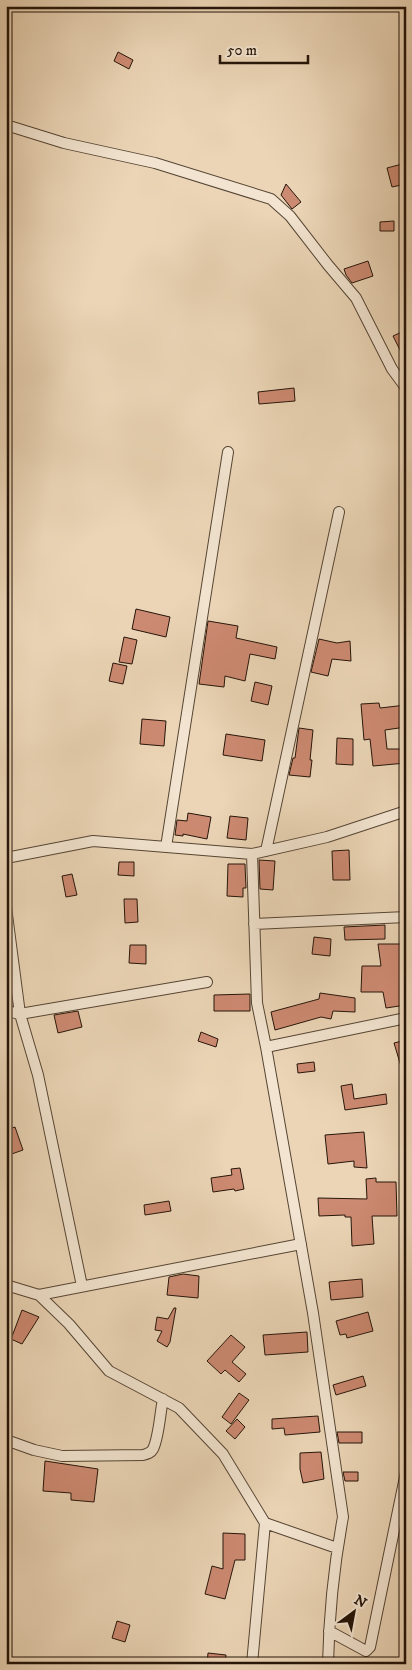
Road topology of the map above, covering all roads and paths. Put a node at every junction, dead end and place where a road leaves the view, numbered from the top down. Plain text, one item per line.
1 (6, 125) edge
2 (406, 388) edge
3 (228, 452) dead end
4 (339, 512) dead end
5 (406, 811) edge
6 (166, 847) junction
7 (266, 851) junction
8 (252, 854) junction
9 (6, 858) edge
10 (6, 907) edge
11 (406, 917) edge
12 (254, 924) junction
13 (207, 982) dead end
14 (6, 1011) edge
15 (20, 1014) junction
16 (406, 1018) edge
17 (266, 1047) junction
18 (301, 1244) junction
19 (6, 1285) edge
20 (82, 1286) junction
21 (39, 1295) junction
22 (163, 1400) junction
23 (6, 1440) edge
24 (406, 1472) edge
25 (266, 1524) junction
26 (338, 1548) junction
27 (329, 1631) junction
28 (252, 1664) edge
29 (328, 1664) edge

1 - 2 street
3 - 6 street
4 - 7 street
5 - 7 street
6 - 8 street
6 - 9 street
7 - 8 street
8 - 12 street
10 - 15 street
11 - 12 street
12 - 17 street
13 - 15 street
14 - 15 street
15 - 20 street
16 - 17 street
17 - 18 street
18 - 20 street
18 - 26 street
19 - 21 street
20 - 21 street
21 - 22 street
22 - 23 street
22 - 25 street
24 - 27 street
25 - 26 street
25 - 28 street
26 - 27 street
27 - 29 street

